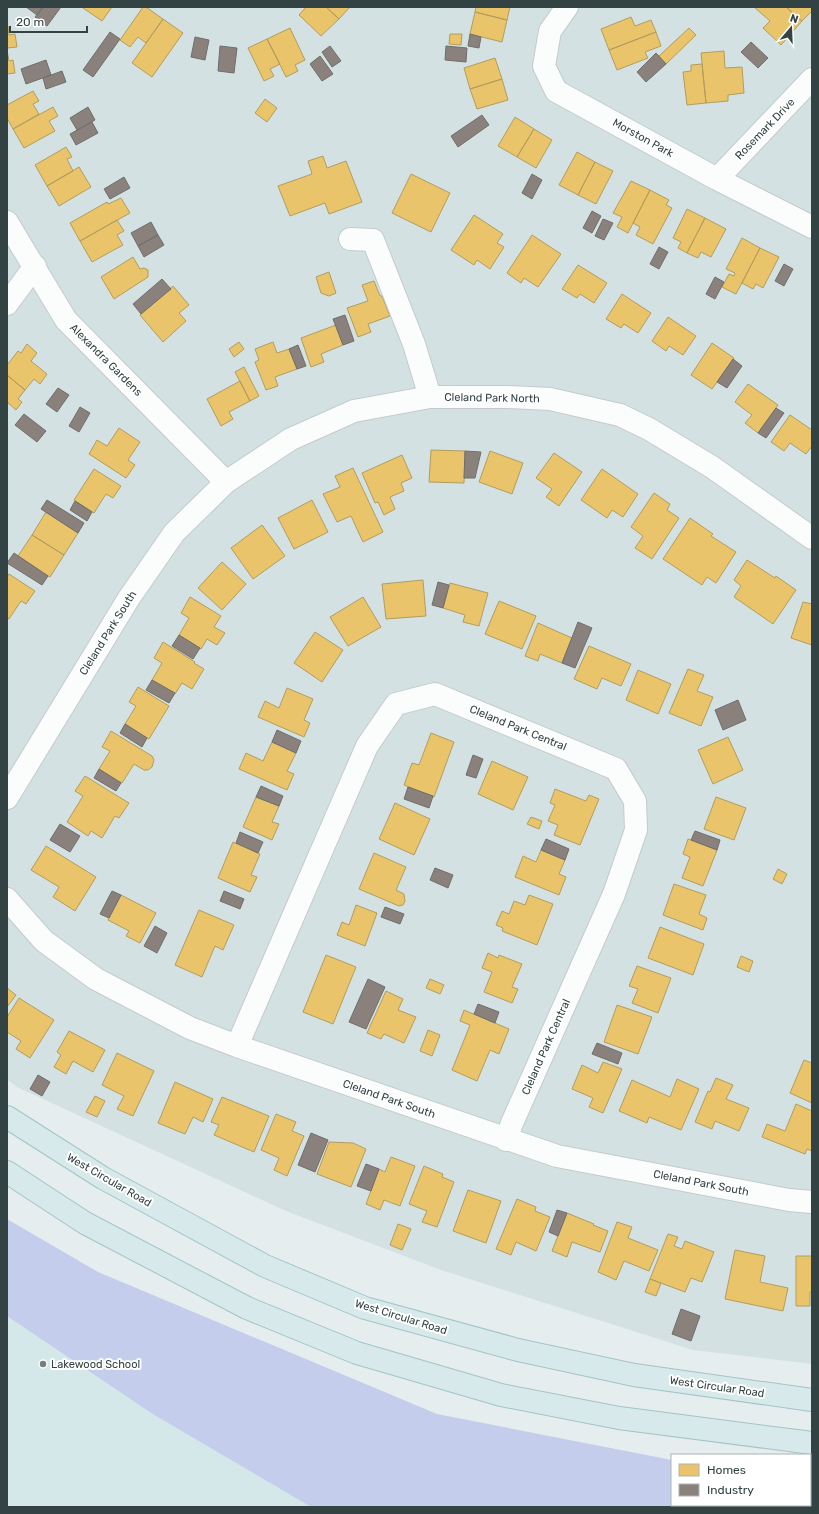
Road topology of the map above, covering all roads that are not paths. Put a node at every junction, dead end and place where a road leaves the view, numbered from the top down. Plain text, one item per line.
1 (567, 7) edge
2 (812, 79) edge
3 (717, 179) junction
4 (7, 222) edge
5 (812, 227) edge
6 (350, 239) dead end
7 (35, 266) junction
8 (7, 304) edge
9 (430, 398) junction
10 (226, 482) junction
11 (812, 538) edge
12 (7, 798) edge
13 (7, 899) edge
14 (237, 1046) junction
15 (7, 1117) edge
16 (506, 1140) junction
17 (7, 1172) edge
18 (812, 1202) edge
19 (812, 1400) edge
20 (812, 1443) edge

1 - 3 street, Morston Park
2 - 3 street, Rosemark Drive
3 - 5 street, Morston Park
4 - 7 street, Alexandra Gardens
6 - 9 street
7 - 8 street
7 - 10 street, Alexandra Gardens
9 - 10 street, Cleland Park North
9 - 11 street, Cleland Park North
10 - 12 street, Cleland Park South
13 - 14 street, Cleland Park South
14 - 16 street, Cleland Park South
14 - 16 street, Cleland Park Central
15 - 19 highway, West Circular Road
16 - 18 street, Cleland Park South
17 - 20 highway

